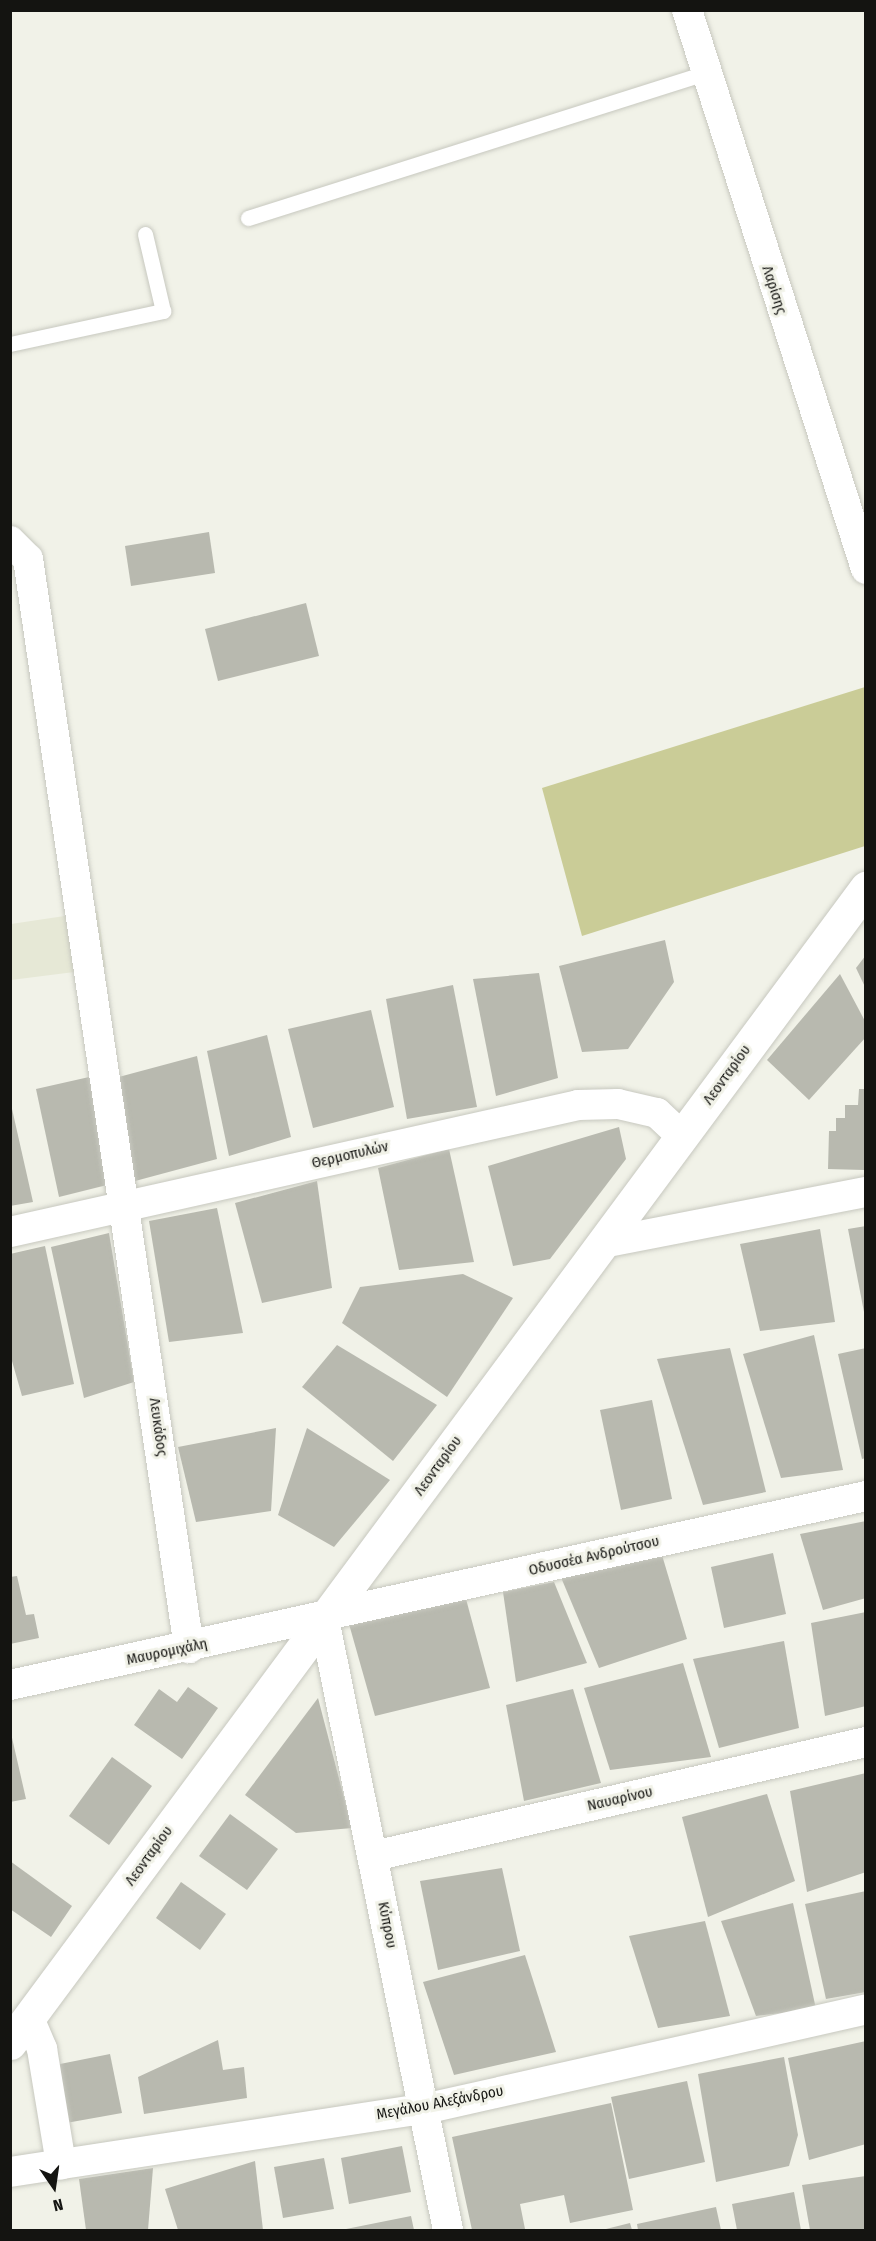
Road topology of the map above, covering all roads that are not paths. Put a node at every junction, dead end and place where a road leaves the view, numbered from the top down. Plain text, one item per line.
1 (687, 10) edge
2 (706, 73) junction
3 (248, 218) dead end
4 (145, 234) dead end
5 (10, 344) edge
6 (10, 541) edge
7 (866, 569) edge
8 (866, 888) edge
9 (682, 1136) junction
10 (866, 1192) edge
11 (128, 1207) junction
12 (10, 1232) edge
13 (603, 1243) junction
14 (866, 1496) edge
15 (354, 1578) junction
16 (379, 1607) junction
17 (324, 1619) junction
18 (189, 1648) junction
19 (10, 1685) edge
20 (866, 1742) edge
21 (374, 1856) junction
22 (866, 2009) edge
23 (16, 2036) edge
24 (424, 2109) junction
25 (61, 2164) junction
26 (10, 2172) edge
27 (448, 2230) edge

1 - 2 street, Λαρίσης
2 - 3 lane
2 - 7 street, Λαρίσης
4 - 5 lane
6 - 11 street, Λευκάδος
8 - 9 street, Λεονταρίου
9 - 11 street, Θερμοπυλών
9 - 13 street, Λεονταρίου
10 - 13 street
11 - 12 street, Θερμοπυλών
11 - 18 street, Λευκάδος
13 - 15 street, Λεονταρίου
14 - 16 street, Οδυσσέα Ανδρούτσου
15 - 16 street
15 - 17 street, Λεονταρίου
16 - 17 street, Οδυσσέα Ανδρούτσου
17 - 18 street, Μαυρομιχάλη
17 - 21 street, Κύπρου
17 - 23 street, Λεονταρίου
18 - 19 street, Μαυρομιχάλη
20 - 21 street, Ναυαρίνου
21 - 24 street, Κύπρου
22 - 24 street, Μεγάλου Αλεξάνδρου
23 - 25 street
24 - 25 street, Μεγάλου Αλεξάνδρου
24 - 27 street, Κύπρου
25 - 26 street, Μεγάλου Αλεξάνδρου

